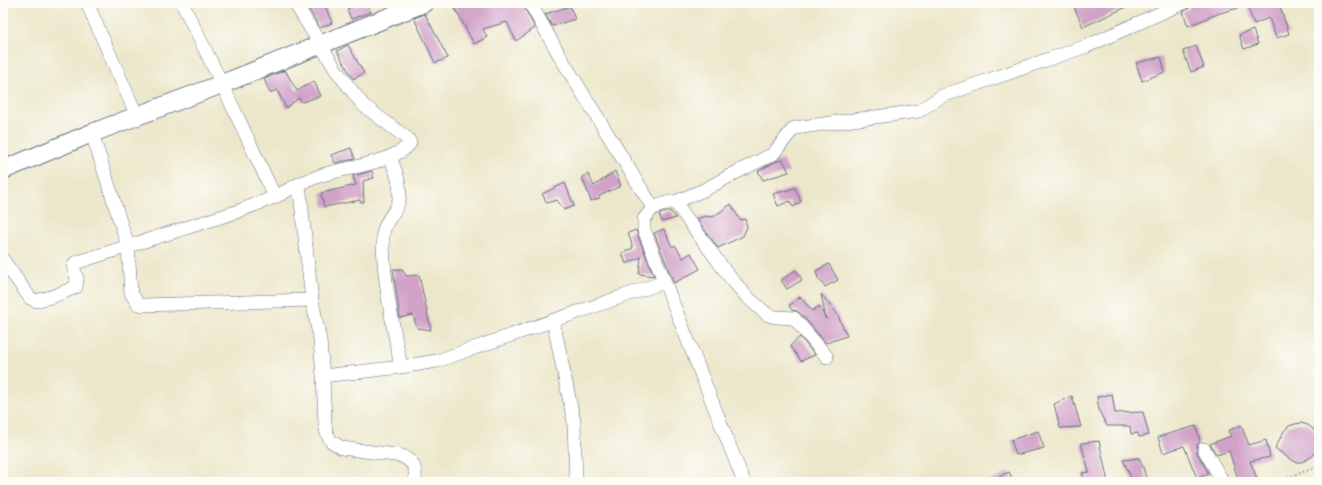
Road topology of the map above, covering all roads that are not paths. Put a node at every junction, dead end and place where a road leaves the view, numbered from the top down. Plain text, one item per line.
1 (87, 3) edge
2 (182, 3) edge
3 (295, 3) edge
4 (424, 3) edge
5 (530, 3) edge
6 (1183, 3) edge
7 (320, 45) junction
8 (222, 84) junction
9 (137, 116) junction
10 (92, 133) junction
11 (390, 157) junction
12 (3, 170) edge
13 (299, 184) junction
14 (275, 197) junction
15 (675, 202) junction
16 (653, 208) junction
17 (128, 246) junction
18 (3, 260) edge
19 (664, 282) junction
20 (312, 300) junction
21 (553, 320) junction
22 (827, 357) dead end
23 (401, 367) junction
24 (323, 376) junction
25 (1204, 449) dead end
26 (415, 482) edge
27 (576, 482) edge
28 (744, 482) edge
29 (1223, 482) edge

1 - 9 street
2 - 8 street
3 - 7 street
4 - 7 street
5 - 16 street
6 - 15 street
7 - 8 street
7 - 11 street
8 - 9 street
8 - 14 street
9 - 10 street
10 - 12 street
10 - 17 street
11 - 13 street
11 - 23 street
13 - 14 street
13 - 20 street
14 - 17 street
15 - 16 street
15 - 22 street
16 - 19 street
17 - 18 street
17 - 20 street
19 - 21 street
19 - 28 street
20 - 24 street
21 - 23 street
21 - 27 street
23 - 24 street
24 - 26 street
25 - 29 street

